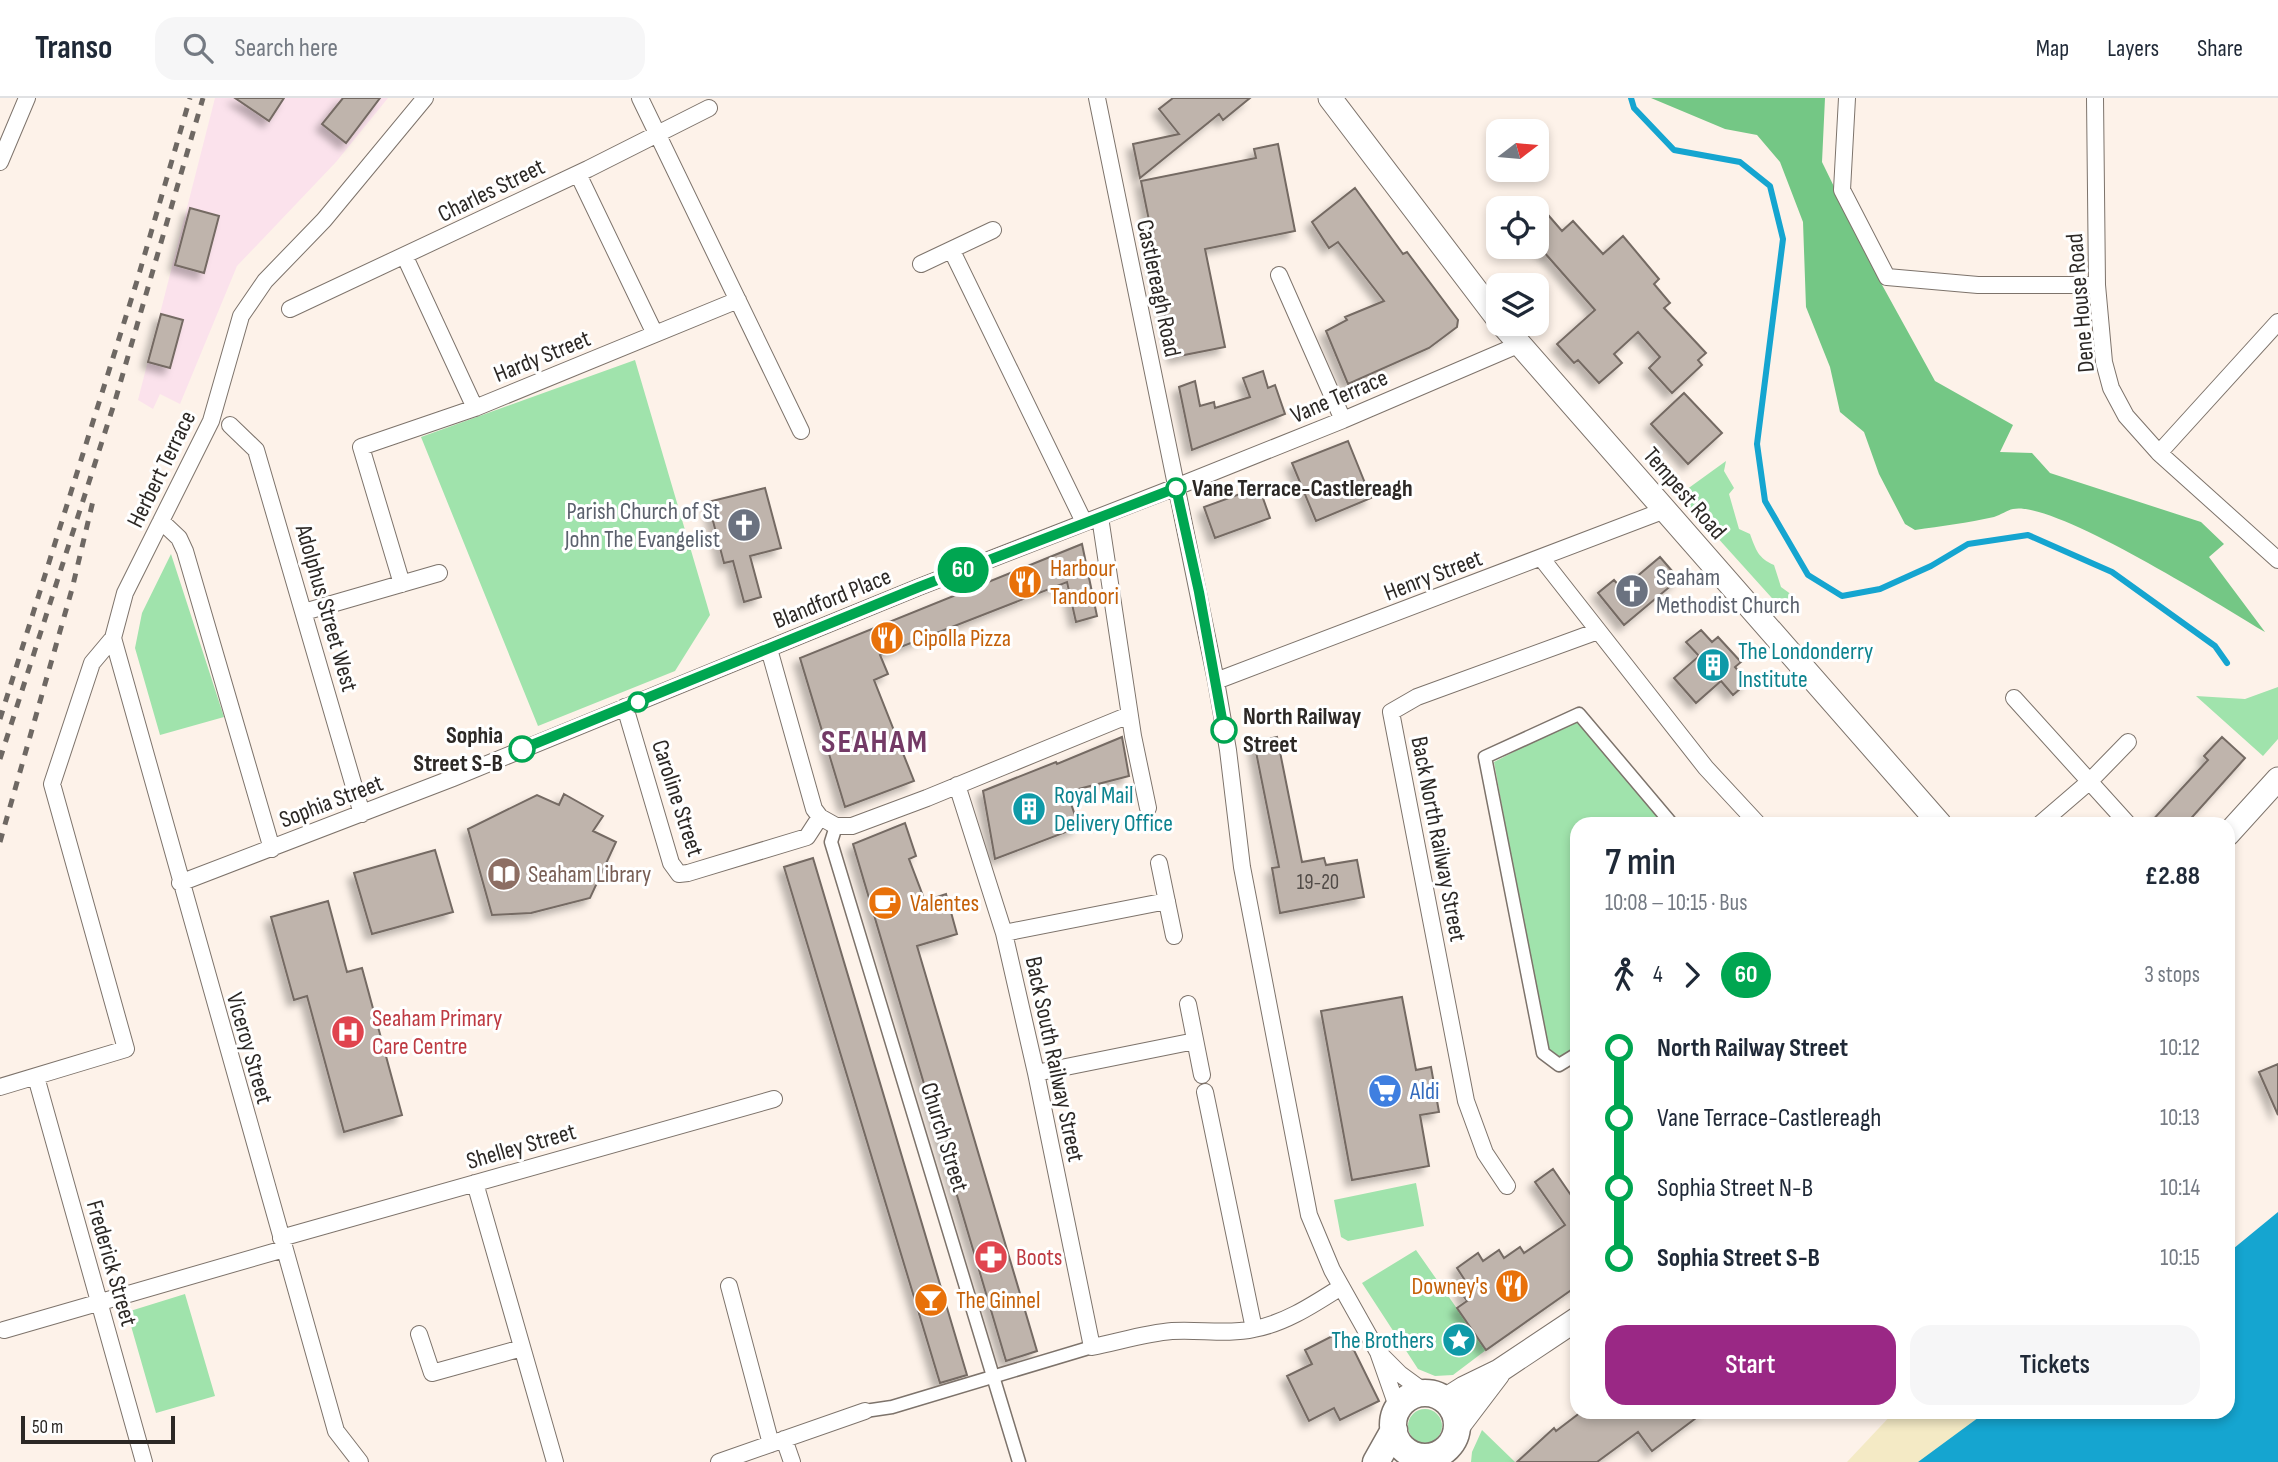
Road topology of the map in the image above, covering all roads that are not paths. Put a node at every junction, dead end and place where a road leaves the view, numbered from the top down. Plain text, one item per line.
1 (27, 98) edge
2 (425, 98) edge
3 (640, 98) edge
4 (1097, 98) edge
5 (1329, 98) edge
6 (1847, 98) edge
7 (2095, 98) edge
8 (709, 108) dead end
9 (658, 135) junction
10 (0, 162) edge
11 (578, 174) junction
12 (993, 230) dead end
13 (952, 251) junction
14 (405, 257) junction
15 (921, 264) dead end
16 (1279, 275) dead end
17 (2097, 285) junction
18 (738, 300) junction
19 (1486, 303) edge
20 (290, 309) dead end
21 (2278, 322) edge
22 (655, 334) junction
23 (1511, 336) edge
24 (1518, 345) junction
25 (475, 408) junction
26 (1343, 420) junction
27 (230, 425) dead end
28 (801, 430) dead end
29 (2160, 453) junction
30 (1176, 488) junction
31 (1148, 498) joint
32 (1665, 510) junction
33 (1092, 519) junction
34 (161, 521) junction
35 (1542, 559) junction
36 (2278, 560) edge
37 (439, 573) dead end
38 (402, 584) junction
39 (304, 612) junction
40 (1598, 631) junction
41 (113, 638) junction
42 (769, 649) junction
43 (1216, 681) junction
44 (2014, 698) dead end
45 (625, 707) junction
46 (1129, 715) junction
47 (2128, 742) dead end
48 (2278, 779) edge
49 (2090, 780) junction
50 (957, 785) junction
51 (1148, 808) dead end
52 (362, 814) junction
53 (820, 817) junction
54 (1666, 817) edge
55 (1752, 817) edge
56 (1934, 817) edge
57 (2048, 817) edge
58 (2122, 817) edge
59 (836, 826) junction
60 (2235, 826) edge
61 (272, 849) junction
62 (1159, 863) dead end
63 (180, 883) junction
64 (1167, 901) junction
65 (1003, 933) junction
66 (1174, 936) dead end
67 (1188, 1004) dead end
68 (1195, 1041) junction
69 (1570, 1058) edge
70 (1036, 1073) junction
71 (1202, 1075) dead end
72 (36, 1076) junction
73 (0, 1087) edge
74 (1205, 1092) dead end
75 (774, 1099) dead end
76 (475, 1183) junction
77 (1507, 1186) dead end
78 (283, 1243) junction
79 (729, 1286) dead end
80 (1341, 1287) junction
81 (99, 1302) junction
82 (1570, 1324) edge
83 (1254, 1329) junction
84 (4, 1330) dead end
85 (419, 1334) dead end
86 (1092, 1347) junction
87 (522, 1348) junction
88 (1378, 1352) junction
89 (1500, 1371) junction
90 (993, 1377) junction
91 (1435, 1396) junction
92 (865, 1411) joint
93 (1396, 1419) junction
94 (1457, 1428) junction
95 (778, 1441) junction
96 (1417, 1459) edge
97 (144, 1462) edge
98 (360, 1462) edge
99 (555, 1462) edge
100 (719, 1462) edge
101 (792, 1462) edge
102 (1019, 1462) edge
103 (1376, 1462) edge

1 - 10 street
2 - 34 street, Herbert Terrace
3 - 9 street
4 - 30 street, Castlereagh Road
5 - 19 main road
6 - 17 street
7 - 17 street, Dene House Road
8 - 9 street, Charles Street
9 - 11 street, Charles Street
9 - 18 street
11 - 14 street, Charles Street
11 - 22 street
12 - 13 street
13 - 15 street
13 - 33 street
14 - 20 street, Charles Street
14 - 25 street
16 - 26 street
17 - 29 street, Dene House Road
18 - 22 street, Hardy Street
18 - 28 street
21 - 29 street
22 - 25 street, Hardy Street
23 - 24 main road, Tempest Road
24 - 26 street, Vane Terrace
24 - 32 main road, Tempest Road
25 - 38 street, Hardy Street
26 - 30 street, Vane Terrace
27 - 39 street, Adolphus Street West
29 - 36 street, Dene House Road
30 - 31 street, Vane Terrace
30 - 43 street
31 - 33 street, Blandford Place
32 - 35 street, Henry Street
32 - 56 main road, Tempest Road
33 - 42 street, Blandford Place
33 - 46 street
34 - 41 street, Herbert Terrace
34 - 61 street
35 - 40 street
35 - 43 street, Henry Street
37 - 38 street
38 - 39 street
39 - 52 street, Adolphus Street West
40 - 55 street
40 - 77 street, Back North Railway Street
41 - 63 street, Viceroy Street
41 - 72 street
42 - 45 street, Sophia Street
42 - 53 street
43 - 80 street
44 - 49 street
45 - 52 street, Sophia Street
45 - 53 street, Caroline Street
46 - 50 street
46 - 51 street
47 - 49 street
48 - 60 main road
49 - 57 street
49 - 58 street
50 - 59 street
50 - 65 street, Back South Railway Street
52 - 61 street, Sophia Street
53 - 59 street
54 - 69 street
59 - 90 street, Church Street
61 - 63 street, Sophia Street
62 - 64 street
63 - 78 street, Viceroy Street
64 - 65 street
64 - 66 street
65 - 70 street, Back South Railway Street
67 - 68 street
68 - 70 street
68 - 71 street
70 - 86 street, Back South Railway Street
72 - 73 street
72 - 81 street, Frederick Street
74 - 83 street
75 - 76 street, Shelley Street
76 - 78 street, Shelley Street
76 - 87 street
78 - 81 street, Shelley Street
78 - 98 street, Viceroy Street
79 - 95 street
80 - 83 street
80 - 88 street
81 - 84 street, Shelley Street
81 - 97 street, Frederick Street
82 - 89 main road
83 - 86 street
85 - 87 street
86 - 90 street
87 - 99 street
88 - 91 street
88 - 93 street
89 - 91 main road
89 - 94 main road
90 - 92 street
90 - 102 street, Church Street
91 - 93 main road
91 - 94 main road
92 - 95 street
93 - 96 main road
93 - 103 main road
94 - 96 main road
95 - 100 street
95 - 101 street

